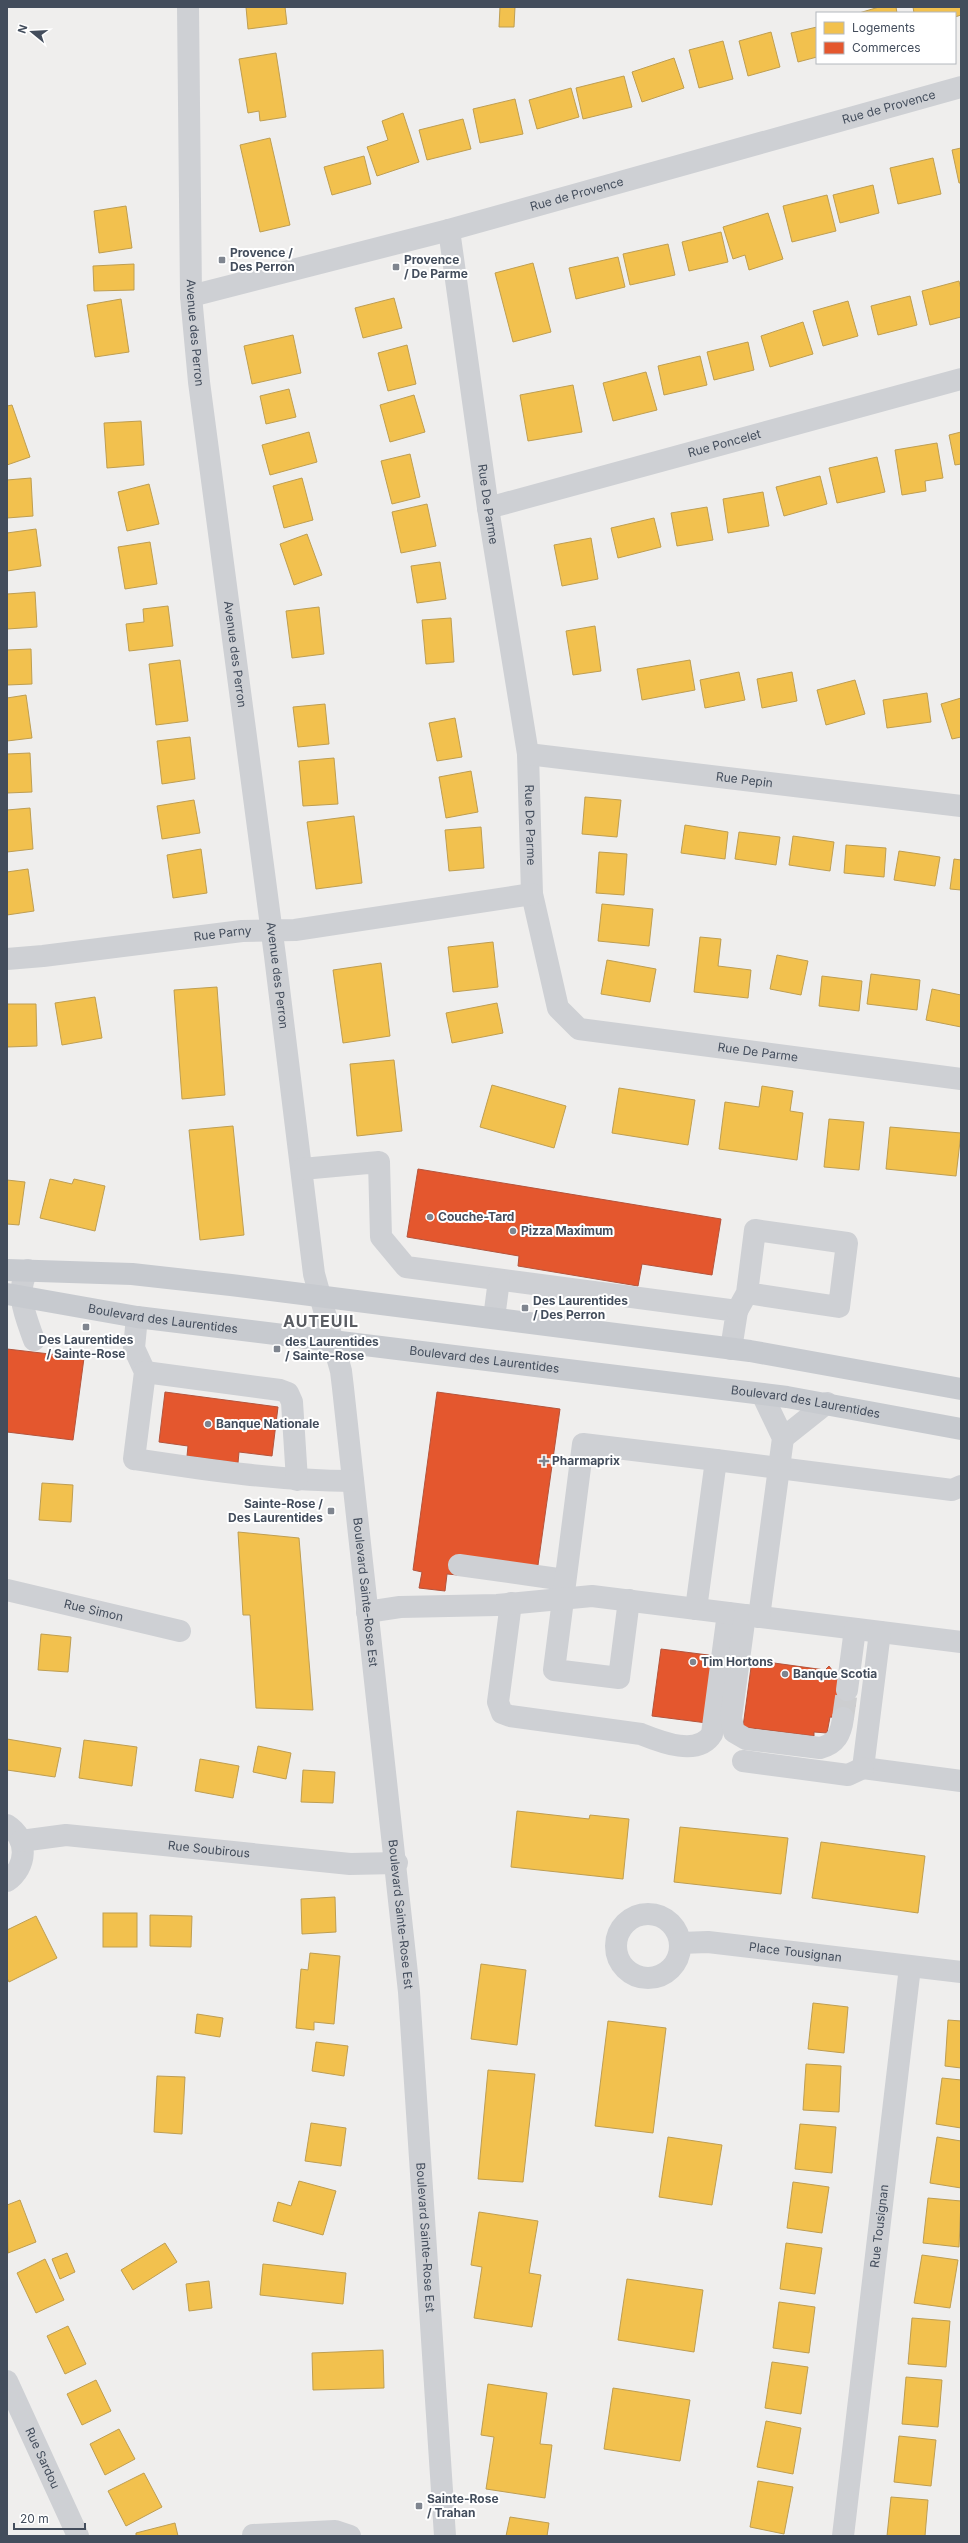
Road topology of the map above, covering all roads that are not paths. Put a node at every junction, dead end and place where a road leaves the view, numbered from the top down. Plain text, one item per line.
1 (188, 7) edge
2 (961, 87) edge
3 (449, 230) junction
4 (191, 296) junction
5 (961, 379) edge
6 (488, 508) junction
7 (528, 754) junction
8 (961, 806) edge
9 (532, 894) junction
10 (271, 930) junction
11 (7, 958) edge
12 (961, 1079) edge
13 (302, 1169) junction
14 (17, 1270) edge
15 (499, 1280) junction
16 (14, 1295) edge
17 (321, 1298) junction
18 (742, 1302) junction
19 (137, 1317) junction
20 (494, 1318) junction
21 (34, 1340) dead end
22 (333, 1340) junction
23 (731, 1349) junction
24 (145, 1372) junction
25 (961, 1389) edge
26 (762, 1394) junction
27 (827, 1403) junction
28 (961, 1429) edge
29 (783, 1438) junction
30 (716, 1460) junction
31 (779, 1468) junction
32 (297, 1480) junction
33 (353, 1482) junction
34 (961, 1486) edge
35 (459, 1565) dead end
36 (564, 1588) junction
37 (7, 1590) edge
38 (629, 1600) junction
39 (511, 1603) junction
40 (696, 1609) junction
41 (367, 1612) junction
42 (744, 1615) junction
43 (855, 1629) junction
44 (180, 1631) dead end
45 (880, 1632) junction
46 (961, 1642) edge
47 (847, 1690) tunnel mouth
48 (843, 1718) tunnel mouth
49 (743, 1761) dead end
50 (862, 1768) junction
51 (961, 1781) edge
52 (7, 1825) edge
53 (21, 1841) junction
54 (397, 1863) junction
55 (7, 1881) edge
56 (680, 1943) dead end
57 (910, 1967) junction
58 (961, 1972) edge
59 (7, 2381) edge
60 (76, 2535) edge
61 (252, 2535) edge
62 (350, 2536) edge
63 (445, 2536) edge
64 (843, 2536) edge

1 - 4 street, Avenue des Perron
2 - 3 street, Rue de Provence
3 - 4 street, Rue de Provence
3 - 6 street, Rue De Parme
4 - 10 street, Avenue des Perron
5 - 6 street, Rue Poncelet
6 - 7 street, Rue De Parme
7 - 8 street, Rue Pepin
7 - 9 street, Rue De Parme
9 - 10 street, Rue Parny
9 - 12 street, Rue De Parme
10 - 11 street, Rue Parny
10 - 13 street, Avenue des Perron
13 - 15 street
13 - 17 street, Avenue des Perron
14 - 16 street
14 - 17 main road
15 - 18 street
15 - 20 street
16 - 19 main road, Boulevard des Laurentides
16 - 21 street
17 - 20 main road
17 - 22 street, Boulevard Sainte-Rose Est
18 - 18 street
18 - 23 street
19 - 22 main road, Boulevard des Laurentides
19 - 24 street
20 - 23 main road
22 - 26 main road, Boulevard des Laurentides
22 - 33 street, Boulevard Sainte-Rose Est
23 - 25 main road
24 - 32 street
24 - 32 street
26 - 27 main road, Boulevard des Laurentides
26 - 29 street
27 - 28 main road, Boulevard des Laurentides
27 - 29 street
29 - 31 street
30 - 31 street
30 - 36 street
30 - 40 street
31 - 34 street
31 - 42 street
32 - 33 street
33 - 41 street, Boulevard Sainte-Rose Est
35 - 36 street
36 - 38 street
36 - 38 street
36 - 39 street
37 - 44 street, Rue Simon
38 - 40 street
39 - 41 street
39 - 42 street
40 - 42 street
41 - 54 street, Boulevard Sainte-Rose Est
42 - 43 street
42 - 48 street
43 - 45 street
43 - 47 street
45 - 46 street
45 - 50 street
49 - 50 street
50 - 51 street
52 - 53 street
53 - 54 street, Rue Soubirous
53 - 55 street
54 - 63 street, Boulevard Sainte-Rose Est
56 - 57 street, Place Tousignan
57 - 58 street
57 - 64 street, Rue Tousignan
59 - 60 street, Rue Sardou
61 - 62 street

